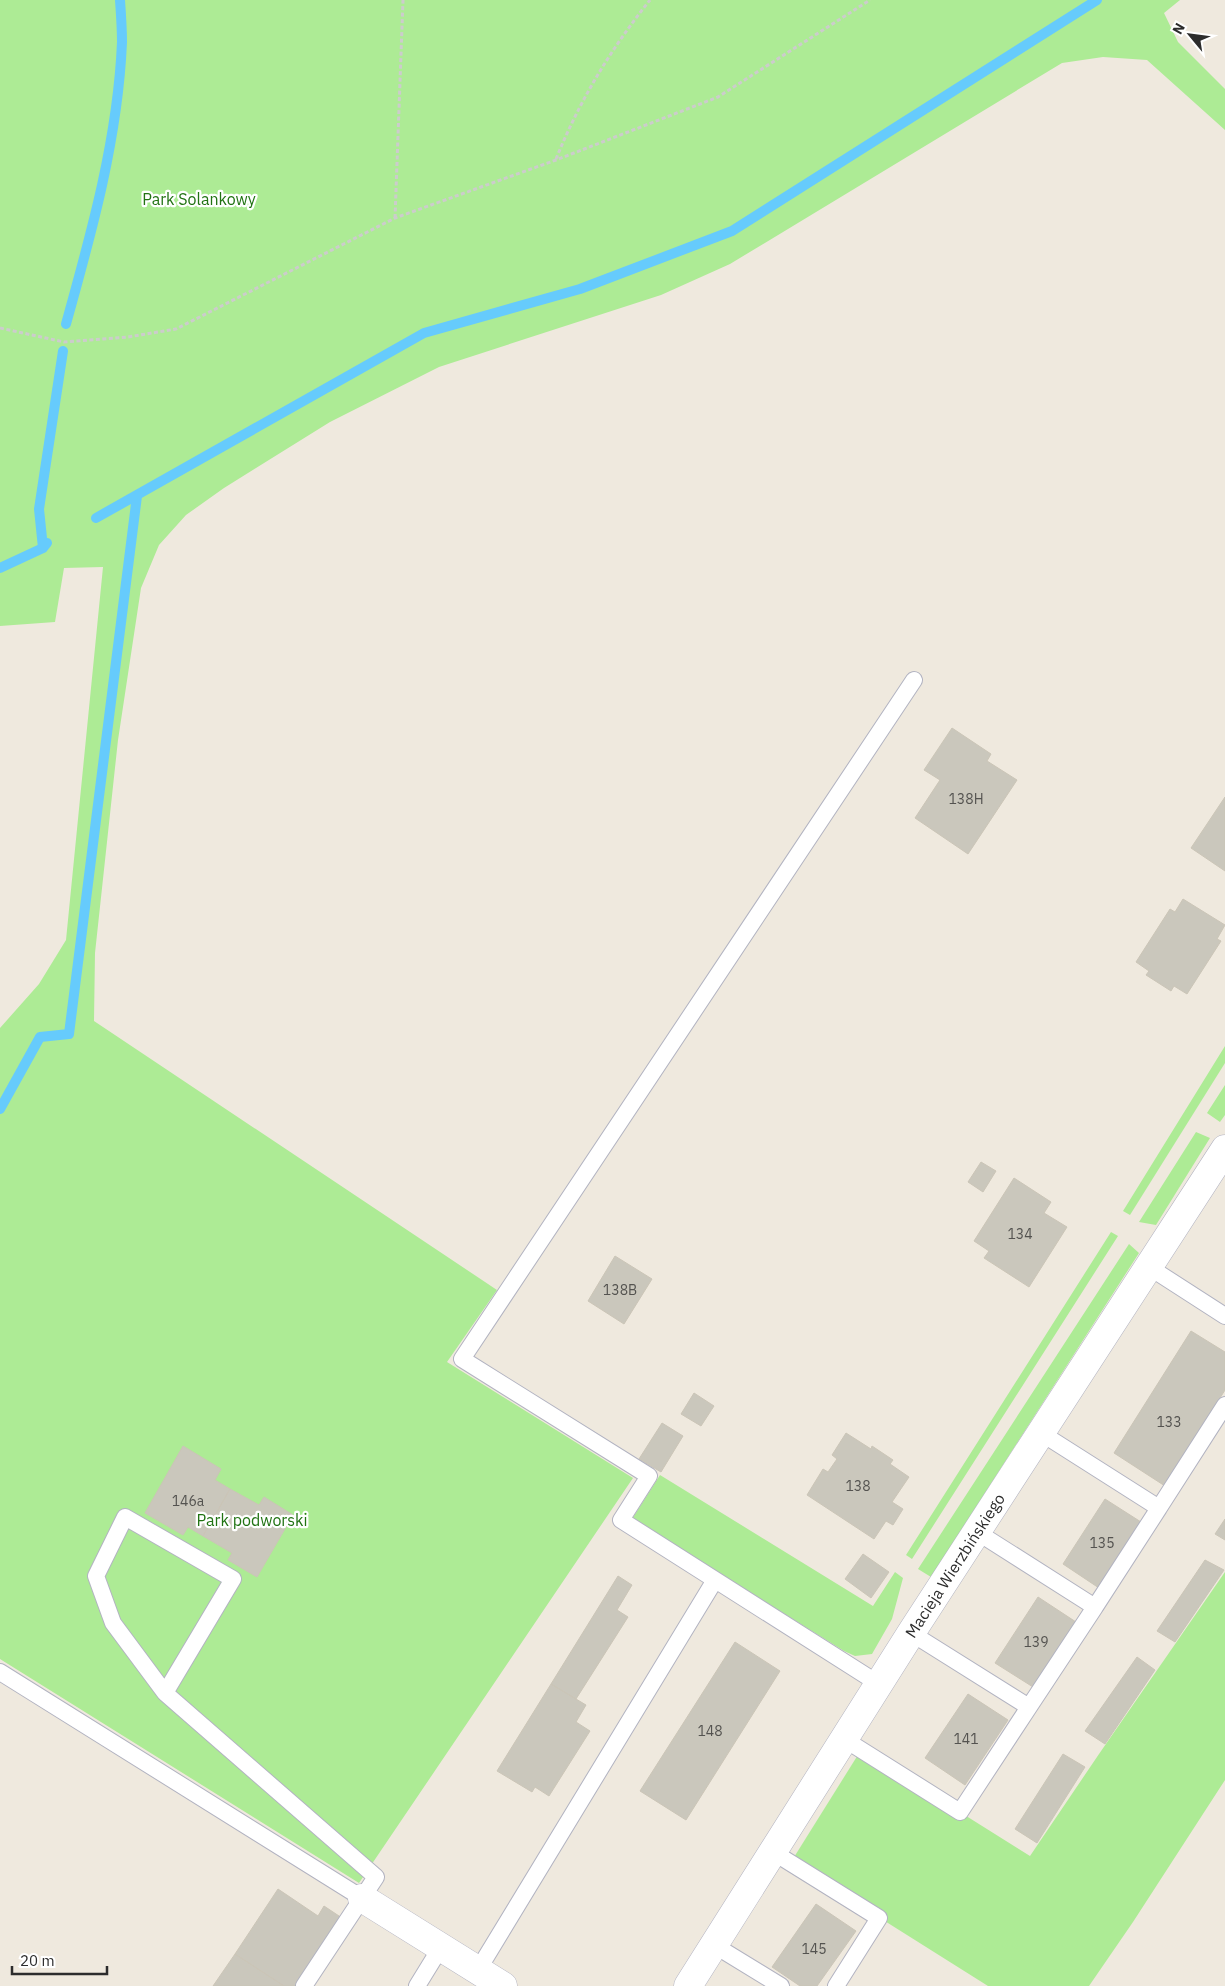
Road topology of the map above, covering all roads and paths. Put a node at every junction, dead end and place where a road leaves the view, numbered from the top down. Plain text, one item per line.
1 (403, 0) edge
2 (650, 0) edge
3 (870, 0) edge
4 (556, 160) junction
5 (395, 218) junction
6 (0, 328) edge
7 (914, 680) dead end
8 (1225, 1149) edge
9 (1149, 1267) junction
10 (1225, 1316) edge
11 (1225, 1405) edge
12 (1041, 1433) junction
13 (1159, 1508) junction
14 (977, 1532) junction
15 (715, 1580) junction
16 (1095, 1607) junction
17 (911, 1633) junction
18 (0, 1672) edge
19 (878, 1684) junction
20 (165, 1693) junction
21 (1029, 1707) junction
22 (844, 1739) junction
23 (773, 1852) junction
24 (362, 1898) junction
25 (714, 1945) junction
26 (441, 1947) junction
27 (478, 1970) junction
28 (304, 1986) edge
29 (417, 1986) edge
30 (503, 1986) edge
31 (688, 1986) edge
32 (781, 1986) edge
33 (836, 1986) edge

1 - 5 path
2 - 4 path
3 - 4 path
4 - 5 path
5 - 6 path
7 - 15 lane
8 - 9 street, Macieja Wierzbińskiego
9 - 10 lane
9 - 12 street, Macieja Wierzbińskiego
11 - 13 lane
12 - 13 lane
12 - 14 street, Macieja Wierzbińskiego
13 - 16 lane
14 - 16 lane
14 - 17 street, Macieja Wierzbińskiego
15 - 19 lane
15 - 27 lane
16 - 21 lane
17 - 19 street, Macieja Wierzbińskiego
17 - 21 lane
18 - 24 lane
19 - 22 street, Macieja Wierzbińskiego
20 - 20 lane
20 - 24 lane
21 - 22 lane
22 - 23 street, Macieja Wierzbińskiego
23 - 25 street, Macieja Wierzbińskiego
23 - 33 lane
24 - 26 street
24 - 28 lane
25 - 31 street, Macieja Wierzbińskiego
25 - 32 lane
26 - 27 street
26 - 29 lane
27 - 30 street

